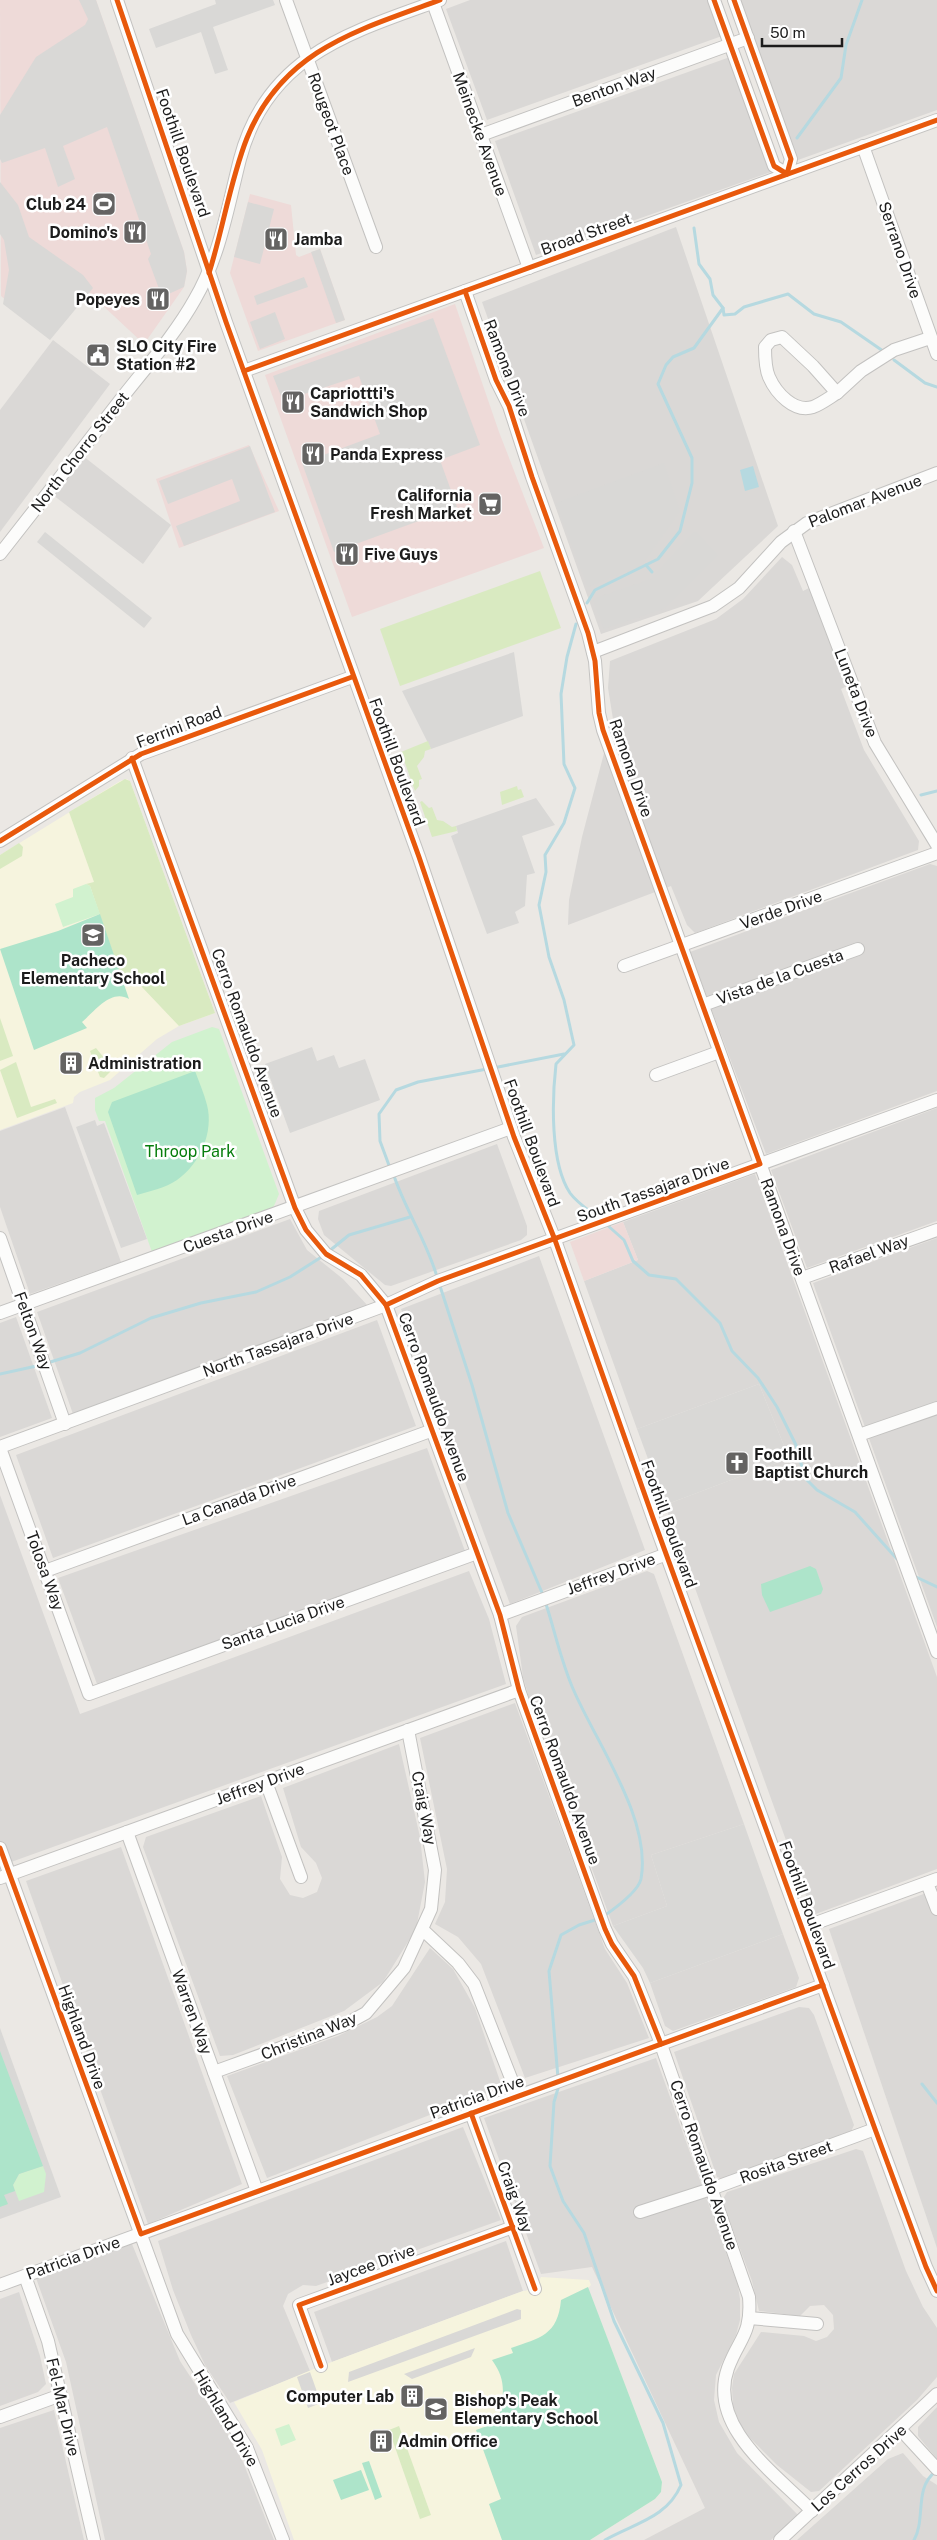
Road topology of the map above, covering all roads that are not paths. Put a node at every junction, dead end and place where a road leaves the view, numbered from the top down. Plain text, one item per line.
1 (116, 0) edge
2 (286, 0) edge
3 (714, 0) edge
4 (734, 0) edge
5 (435, 1) edge
6 (748, 38) junction
7 (730, 45) junction
8 (307, 59) junction
9 (937, 120) edge
10 (481, 136) junction
11 (863, 146) junction
12 (787, 174) junction
13 (376, 247) dead end
14 (529, 268) junction
15 (209, 273) junction
16 (465, 291) junction
17 (930, 338) junction
18 (937, 354) edge
19 (244, 371) junction
20 (837, 393) junction
21 (937, 474) edge
22 (794, 531) junction
23 (0, 554) edge
24 (593, 652) junction
25 (352, 677) junction
26 (132, 758) junction
27 (0, 841) edge
28 (937, 845) edge
29 (937, 853) edge
30 (681, 946) junction
31 (858, 949) dead end
32 (624, 966) dead end
33 (702, 1006) junction
34 (719, 1052) junction
35 (656, 1075) dead end
36 (937, 1100) edge
37 (511, 1128) junction
38 (760, 1164) junction
39 (295, 1208) junction
40 (937, 1230) edge
41 (0, 1238) edge
42 (555, 1240) junction
43 (802, 1278) junction
44 (23, 1304) junction
45 (386, 1306) junction
46 (0, 1313) edge
47 (937, 1408) edge
48 (65, 1424) junction
49 (433, 1430) junction
50 (858, 1435) junction
51 (0, 1447) edge
52 (477, 1553) junction
53 (666, 1554) junction
54 (45, 1571) junction
55 (500, 1614) junction
56 (937, 1652) edge
57 (519, 1690) junction
58 (89, 1694) joint
59 (408, 1730) junction
60 (266, 1782) junction
61 (127, 1832) junction
62 (0, 1848) edge
63 (5, 1877) edge
64 (300, 1877) dead end
65 (932, 1881) edge
66 (937, 1909) edge
67 (802, 1928) junction
68 (423, 1930) junction
69 (823, 1985) junction
70 (661, 2044) junction
71 (214, 2072) junction
72 (518, 2096) junction
73 (472, 2113) junction
74 (875, 2129) junction
75 (712, 2189) junction
76 (257, 2191) junction
77 (640, 2212) dead end
78 (513, 2227) junction
79 (141, 2234) junction
80 (24, 2276) junction
81 (0, 2285) edge
82 (535, 2289) dead end
83 (937, 2291) edge
84 (749, 2318) junction
85 (817, 2324) dead end
86 (321, 2366) dead end
87 (937, 2394) edge
88 (60, 2395) junction
89 (0, 2416) edge
90 (901, 2430) junction
91 (937, 2469) edge
92 (812, 2511) junction
93 (94, 2540) edge
94 (283, 2540) edge
95 (780, 2540) edge

1 - 15 street, Foothill Boulevard
2 - 8 street, Rougeot Place
3 - 7 street
4 - 6 street
5 - 8 street, North Chorro Street
5 - 10 street, Meinecke Avenue
6 - 7 street, Benton Way
6 - 12 street
7 - 10 street, Benton Way
7 - 12 street
8 - 13 street, Rougeot Place
8 - 15 street, North Chorro Street
9 - 11 street, Broad Street
10 - 14 street, Meinecke Avenue
11 - 12 street, Broad Street
11 - 17 street, Serrano Drive
12 - 14 street, Broad Street
14 - 16 street, Broad Street
15 - 19 street, Foothill Boulevard
15 - 23 street, North Chorro Street
16 - 19 street, Broad Street
16 - 24 street, Ramona Drive
17 - 18 street, Serrano Drive
17 - 20 street
19 - 25 street, Foothill Boulevard
20 - 20 street
21 - 22 street, Palomar Avenue
22 - 24 street, Palomar Avenue
22 - 28 street, Luneta Drive
24 - 30 street, Ramona Drive
25 - 26 street, Ferrini Road
25 - 37 street, Foothill Boulevard
26 - 27 street, Ferrini Road
26 - 39 street, Cerro Romauldo Avenue
29 - 30 street, Verde Drive
30 - 32 street, Verde Drive
30 - 33 street, Ramona Drive
31 - 33 street, Vista de la Cuesta
33 - 34 street, Ramona Drive
34 - 35 street
34 - 38 street, Ramona Drive
36 - 38 street, South Tassajara Drive
37 - 39 street, Cuesta Drive
37 - 42 street, Foothill Boulevard
38 - 42 street, South Tassajara Drive
38 - 43 street, Ramona Drive
39 - 44 street, Cuesta Drive
39 - 45 street, Cerro Romauldo Avenue
40 - 43 street, Rafael Way
41 - 44 street, Felton Way
42 - 45 street, North Tassajara Drive
42 - 53 street, Foothill Boulevard
43 - 50 street, Ramona Drive
44 - 46 street, Cuesta Drive
44 - 48 street, Felton Way
45 - 48 street, North Tassajara Drive
45 - 49 street, Cerro Romauldo Avenue
47 - 50 street
48 - 51 street, North Tassajara Drive
49 - 52 street, Cerro Romauldo Avenue
49 - 54 street, La Canada Drive
50 - 56 street, Ramona Drive
51 - 54 street, Tolosa Way
52 - 55 street, Cerro Romauldo Avenue
52 - 58 street, Santa Lucia Drive
53 - 55 street, Jeffrey Drive
53 - 67 street, Foothill Boulevard
54 - 58 street, Tolosa Way
55 - 57 street, Cerro Romauldo Avenue
57 - 59 street, Jeffrey Drive
57 - 70 street, Cerro Romauldo Avenue
59 - 60 street, Jeffrey Drive
59 - 68 street, Craig Way
60 - 61 street, Jeffrey Drive
60 - 64 street
61 - 63 street, Jeffrey Drive
61 - 71 street, Warren Way
62 - 63 street, Highland Drive
63 - 79 street, Highland Drive
65 - 66 street
65 - 67 street
67 - 69 street, Foothill Boulevard
68 - 71 street, Christina Way
68 - 72 street
69 - 70 street, Patricia Drive
69 - 74 street, Foothill Boulevard
70 - 72 street, Patricia Drive
70 - 75 street, Cerro Romauldo Avenue
71 - 76 street, Warren Way
72 - 73 street, Patricia Drive
73 - 76 street, Patricia Drive
73 - 78 street, Craig Way
74 - 75 street, Rosita Street
74 - 83 street, Foothill Boulevard
75 - 77 street, Rosita Street
75 - 84 street, Cerro Romauldo Avenue
76 - 79 street, Patricia Drive
78 - 82 street, Craig Way
78 - 86 street, Jaycee Drive
79 - 80 street, Patricia Drive
79 - 94 street, Highland Drive
80 - 81 street, Patricia Drive
80 - 88 street, Fel-Mar Drive
84 - 85 street
84 - 92 street, Cerro Romauldo Avenue
87 - 90 street, Los Cerros Drive
88 - 89 street
88 - 93 street, Fel-Mar Drive
90 - 91 street
90 - 92 street, Los Cerros Drive
92 - 95 street, Los Cerros Drive

